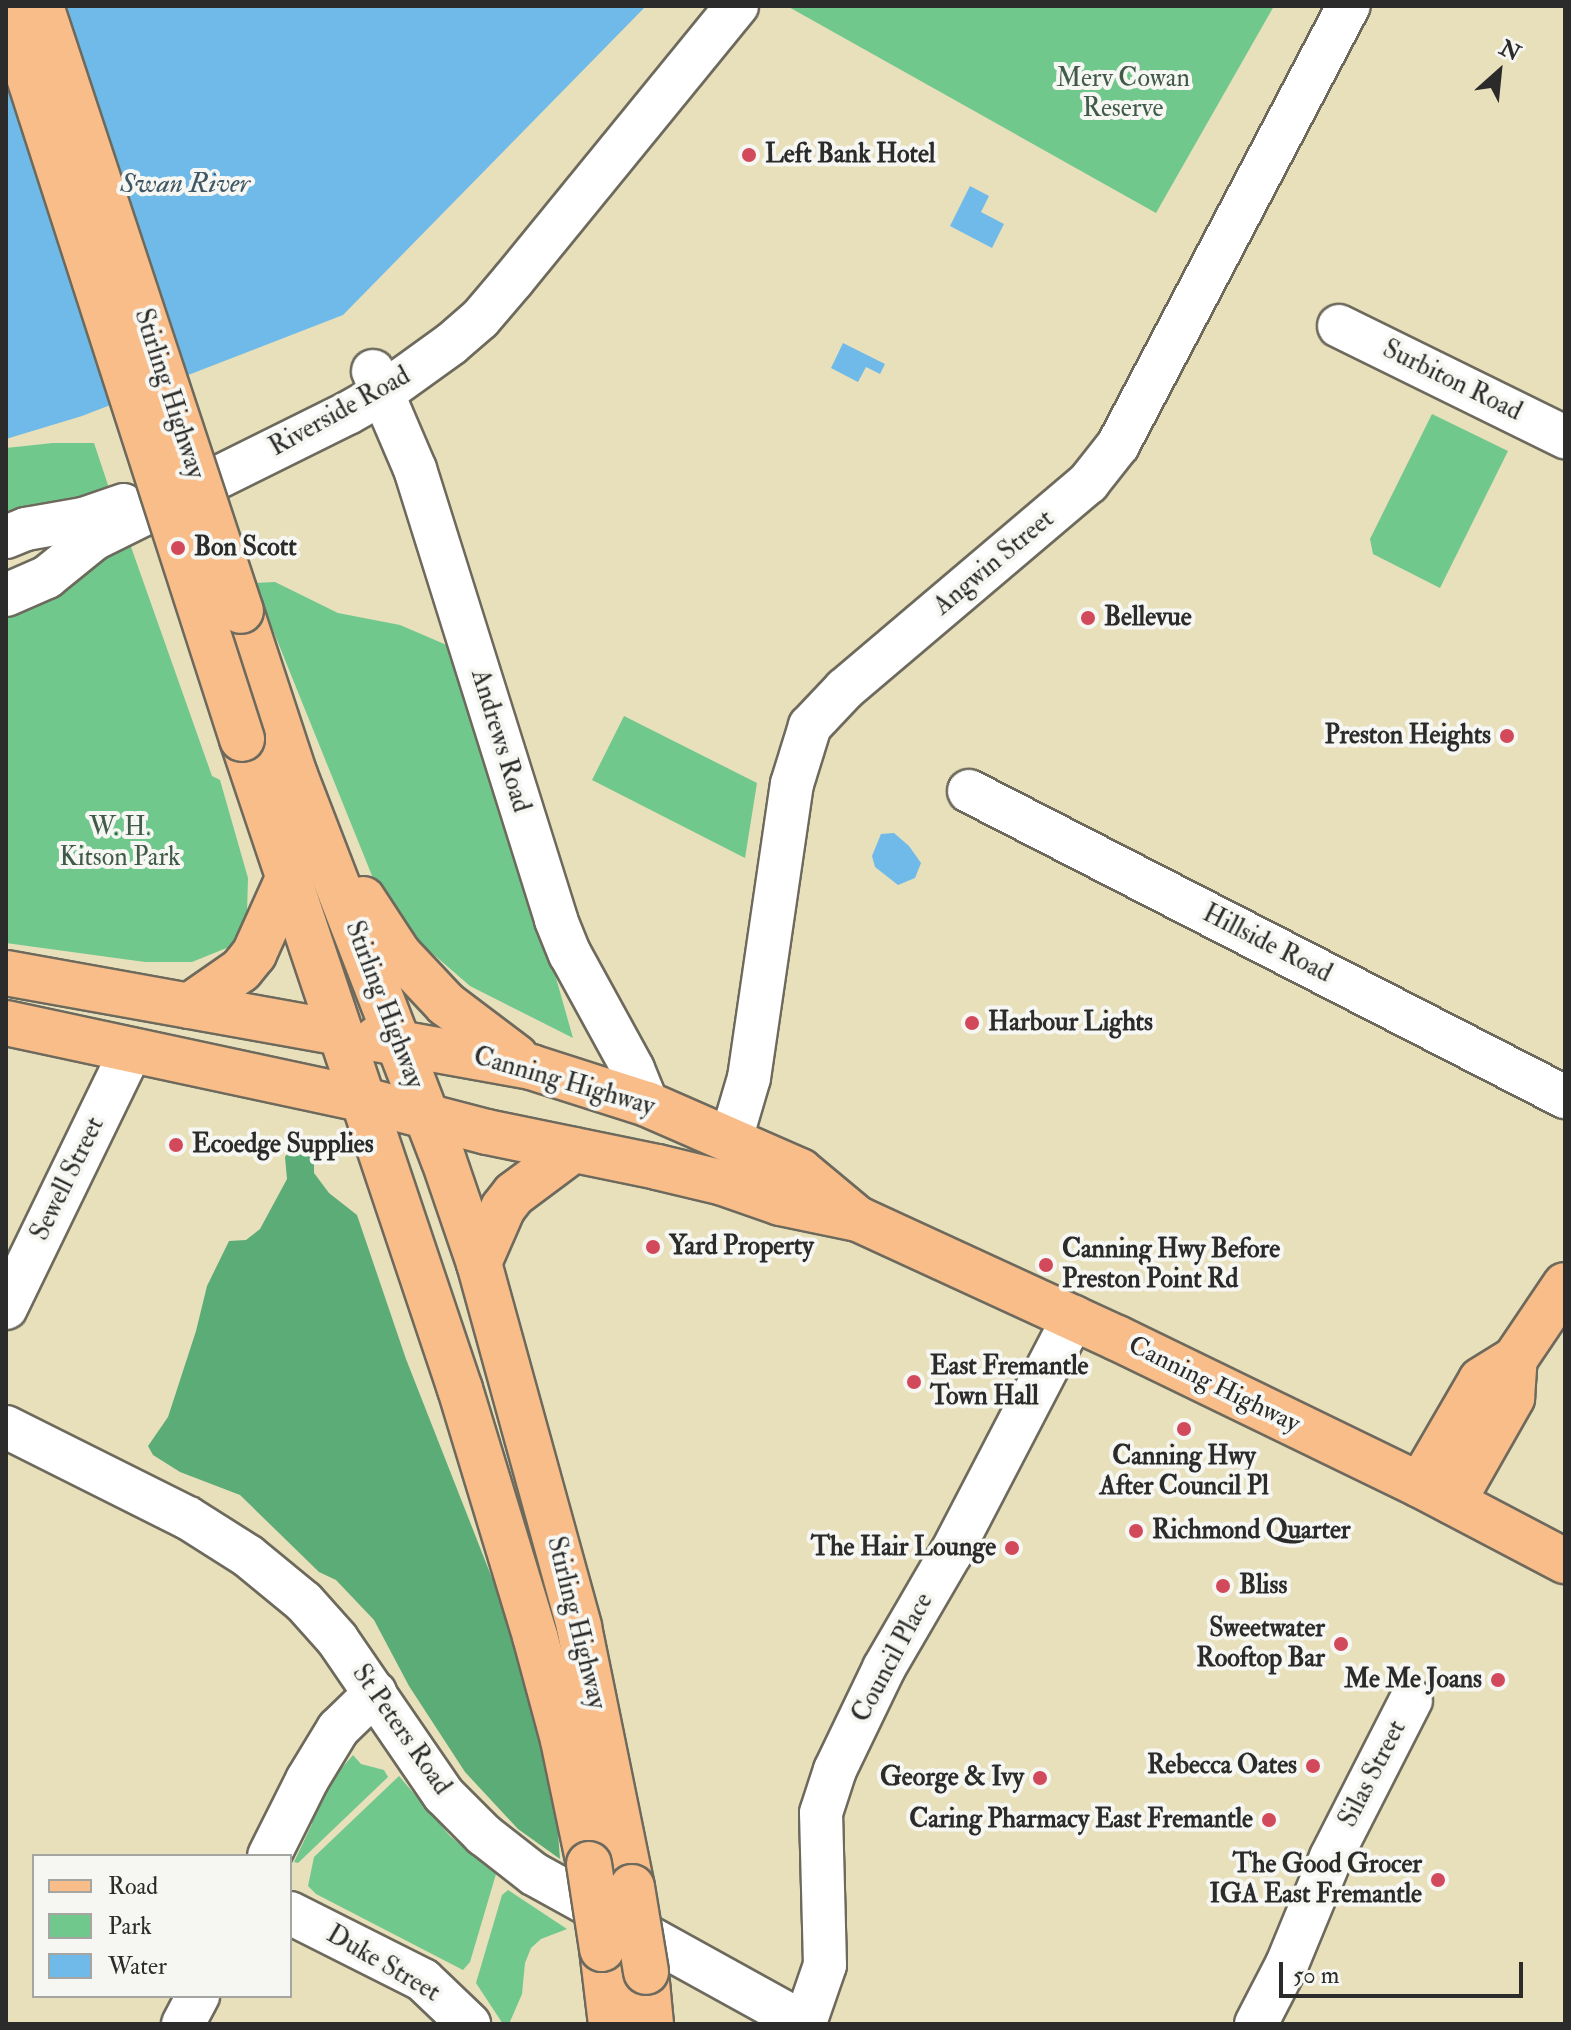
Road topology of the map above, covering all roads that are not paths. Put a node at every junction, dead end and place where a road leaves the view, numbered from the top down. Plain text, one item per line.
1 (6, 6) edge
2 (41, 6) edge
3 (716, 6) edge
4 (737, 6) edge
5 (1348, 6) edge
6 (1339, 326) dead end
7 (378, 382) junction
8 (1565, 437) edge
9 (6, 537) edge
10 (6, 595) edge
11 (261, 733) junction
12 (969, 791) dead end
13 (308, 867) junction
14 (6, 973) edge
15 (189, 1006) junction
16 (6, 1023) edge
17 (341, 1033) junction
18 (399, 1043) junction
19 (131, 1050) junction
20 (531, 1067) junction
21 (1565, 1097) edge
22 (364, 1100) junction
23 (647, 1104) junction
24 (427, 1116) junction
25 (731, 1139) junction
26 (573, 1150) junction
27 (858, 1219) junction
28 (479, 1263) junction
29 (1565, 1285) edge
30 (6, 1308) edge
31 (1074, 1317) junction
32 (6, 1427) edge
33 (1436, 1494) junction
34 (1565, 1561) edge
35 (375, 1693) junction
36 (1411, 1700) dead end
37 (270, 1854) edge
38 (292, 1914) edge
39 (197, 1998) edge
40 (183, 2024) edge
41 (469, 2024) edge
42 (611, 2024) edge
43 (651, 2024) edge
44 (805, 2024) edge
45 (1256, 2024) edge

1 - 11 main road, Stirling Highway, bridge
2 - 11 main road, Stirling Highway, bridge
3 - 7 street, Riverside Road
4 - 7 street, Riverside Road
5 - 25 street, Angwin Street
6 - 8 street, Surbiton Road
7 - 9 street, Riverside Road
7 - 10 street, Riverside Road
7 - 23 street, Andrews Road
11 - 13 main road, Stirling Highway
12 - 21 street, Hillside Road
13 - 15 main road
13 - 17 main road, Stirling Highway
13 - 18 main road, Stirling Highway
13 - 20 main road
14 - 15 main road, Canning Highway
15 - 17 main road, Canning Highway
16 - 19 main road, Canning Highway
17 - 18 main road, Canning Highway
17 - 22 main road, Stirling Highway
18 - 20 main road, Canning Highway
18 - 24 main road, Stirling Highway
19 - 22 main road, Canning Highway
19 - 30 street, Sewell Street
20 - 23 main road, Canning Highway
22 - 24 main road, Canning Highway
22 - 42 main road, Stirling Highway, bridge
23 - 25 main road, Canning Highway
24 - 26 main road, Canning Highway
24 - 28 main road, Stirling Highway
25 - 27 main road, Canning Highway
26 - 27 main road, Canning Highway
26 - 28 main road
27 - 31 main road, Canning Highway
28 - 43 main road, Stirling Highway, bridge
29 - 33 main road
31 - 33 main road, Canning Highway
31 - 44 street, Council Place
32 - 35 street, St Peters Road
33 - 34 main road, Canning Highway
35 - 37 street
35 - 44 street, St Peters Road
36 - 45 street, Silas Street
38 - 41 street, Duke Street
39 - 40 street

